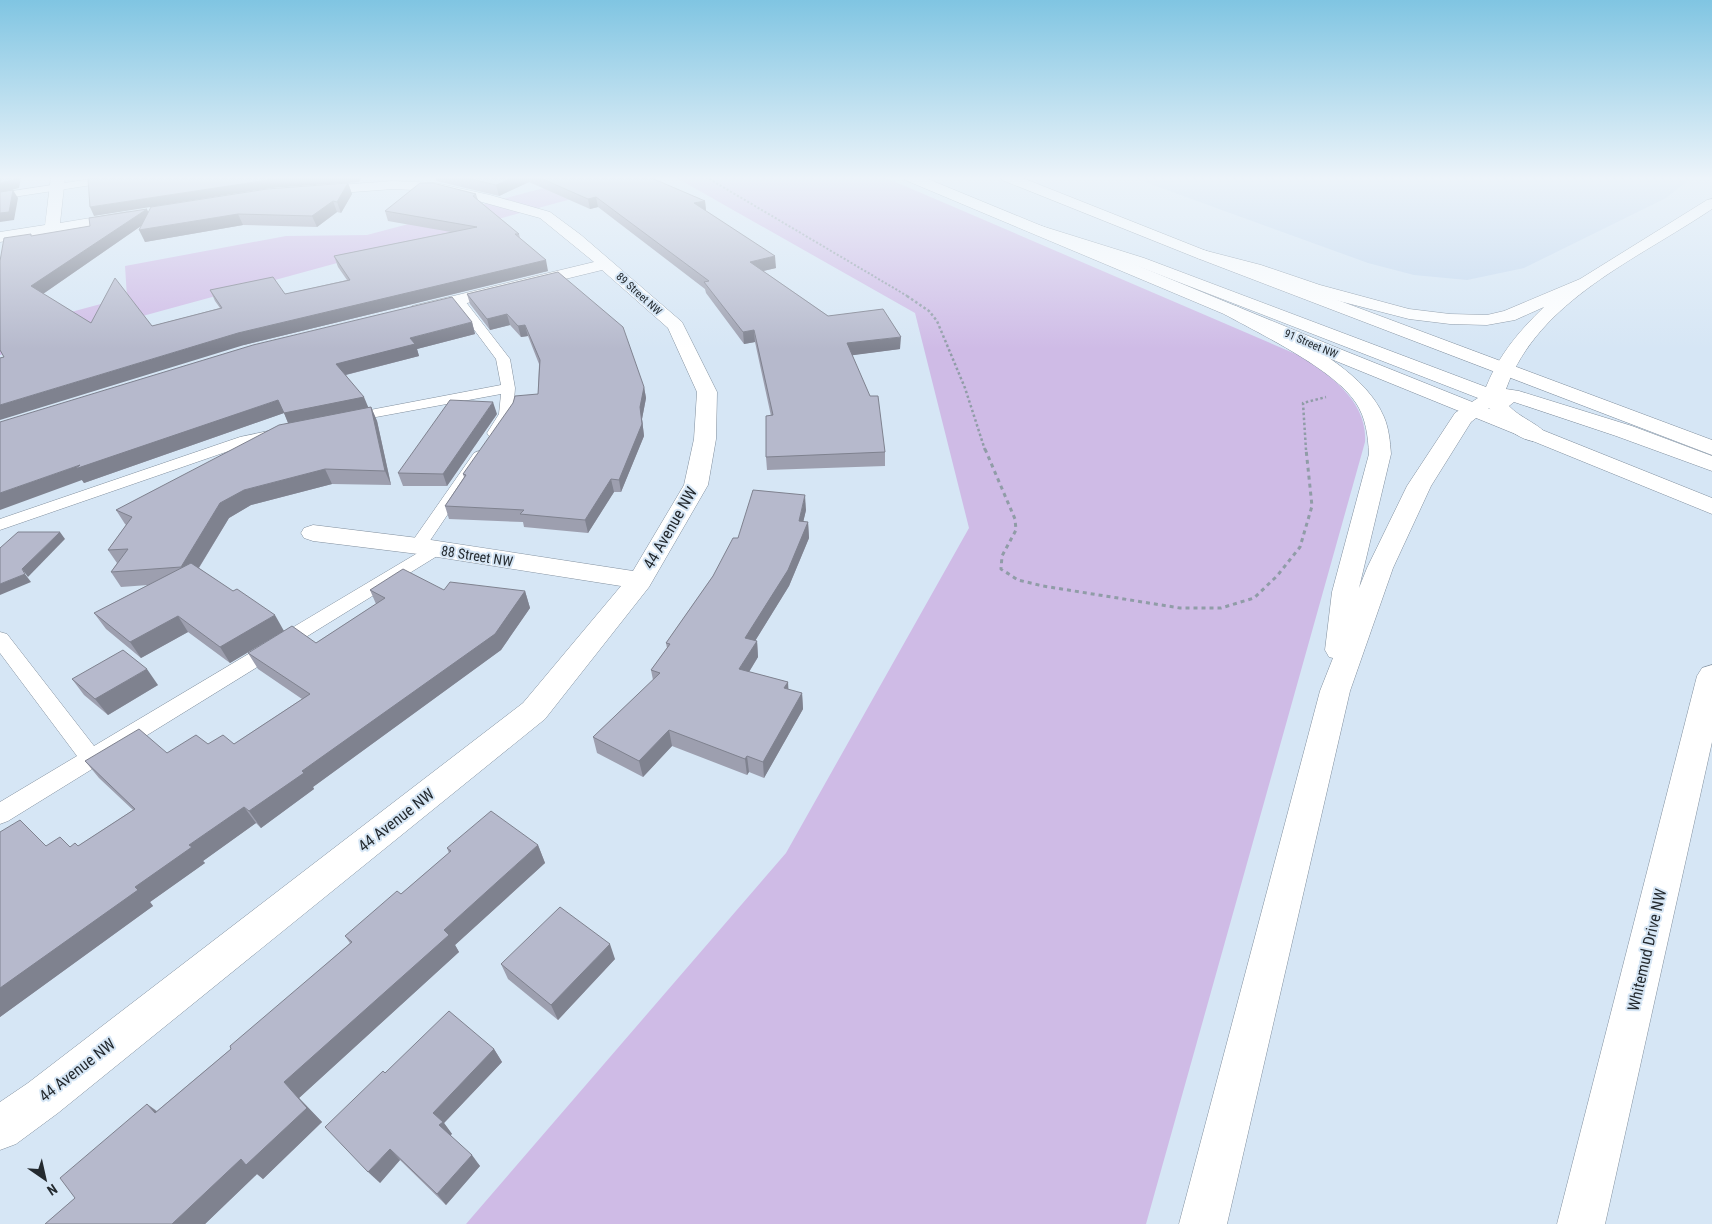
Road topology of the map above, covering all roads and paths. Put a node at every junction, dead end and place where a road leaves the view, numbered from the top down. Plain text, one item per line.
1 (17, 234) edge
2 (569, 234) edge
3 (802, 234) edge
4 (1047, 234) edge
5 (1052, 234) edge
6 (1150, 234) edge
7 (1663, 234) edge
8 (0, 237) edge
9 (1203, 255) junction
10 (606, 264) junction
11 (1585, 283) junction
12 (458, 300) junction
13 (1230, 310) junction
14 (401, 314) edge
15 (1504, 370) junction
16 (508, 388) junction
17 (1493, 396) junction
18 (1363, 397) junction
19 (1472, 410) junction
20 (338, 421) edge
21 (291, 430) edge
22 (1537, 436) junction
23 (705, 440) joint
24 (1622, 440) junction
25 (1712, 448) edge
26 (1712, 464) edge
27 (1712, 483) edge
28 (1712, 507) edge
29 (0, 525) edge
30 (313, 533) dead end
31 (427, 548) junction
32 (640, 581) junction
33 (0, 639) edge
34 (1712, 676) edge
35 (1335, 691) junction
36 (91, 758) junction
37 (0, 814) edge
38 (0, 1128) edge
39 (1203, 1224) edge
40 (1581, 1224) edge

1 - 8 main road
2 - 10 main road, 89 Street NW
3 - 18 path
4 - 13 main road, 91 Street NW
5 - 17 main road
6 - 9 main road, 91 Street NW
7 - 11 main road
9 - 11 main road
9 - 15 main road, 91 Street NW
10 - 12 main road
10 - 23 main road, 89 Street NW
11 - 15 main road
12 - 14 main road
12 - 16 lane
13 - 18 main road
13 - 19 main road, 91 Street NW
15 - 17 main road
15 - 24 main road, 91 Street NW
16 - 20 lane
16 - 31 lane
17 - 19 main road
17 - 22 main road
17 - 24 main road
18 - 35 main road
19 - 22 main road, 91 Street NW
19 - 35 main road
21 - 29 lane
22 - 24 main road, 91 Street NW
23 - 32 main road, 44 Avenue NW
24 - 25 main road, 91 Street NW
24 - 26 main road
24 - 27 main road
24 - 28 main road, 91 Street NW
30 - 31 main road, 88 Street NW
31 - 32 main road, 88 Street NW
31 - 36 lane
32 - 38 main road, 44 Avenue NW
33 - 36 lane
34 - 40 main road, Whitemud Drive NW
35 - 39 main road
36 - 37 lane

